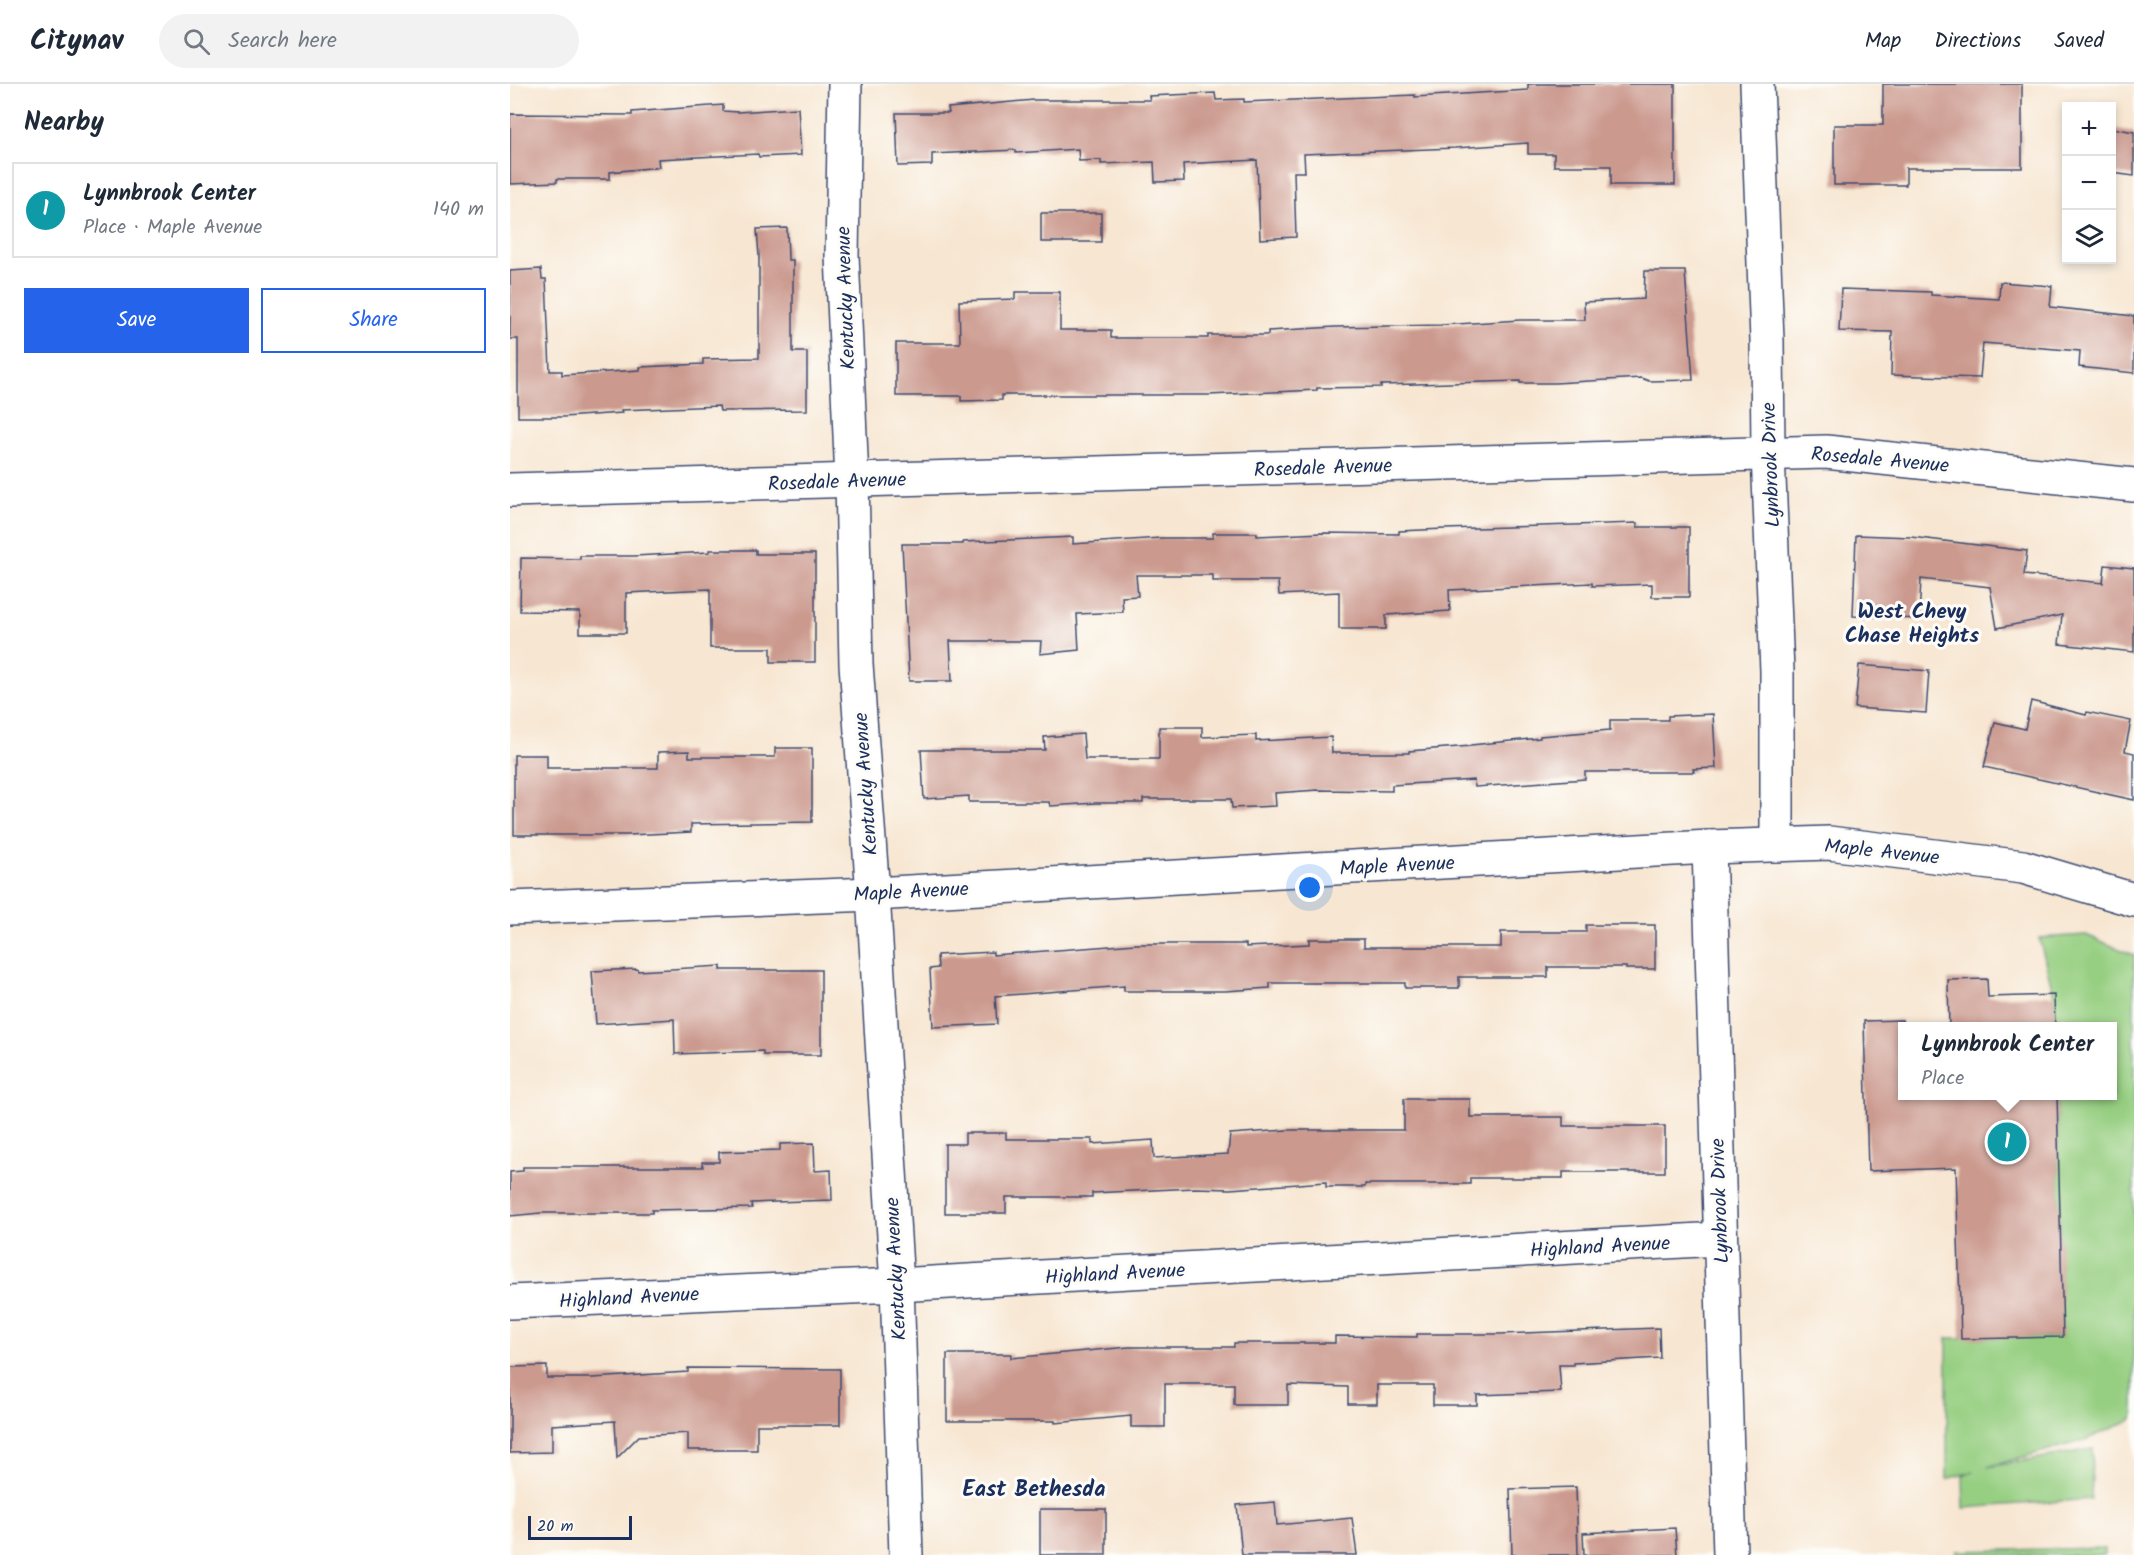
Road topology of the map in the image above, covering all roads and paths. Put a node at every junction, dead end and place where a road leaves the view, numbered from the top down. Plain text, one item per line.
1 (845, 84) edge
2 (1757, 84) edge
3 (1768, 454) junction
4 (852, 480) junction
5 (2134, 485) edge
6 (510, 489) edge
7 (1777, 845) junction
8 (1709, 847) junction
9 (873, 894) junction
10 (2134, 900) edge
11 (510, 908) edge
12 (1719, 1239) junction
13 (897, 1285) junction
14 (510, 1302) edge
15 (906, 1555) edge
16 (1730, 1555) edge

1 - 4 street, Kentucky Avenue
2 - 3 street, Lynbrook Drive
3 - 4 street, Rosedale Avenue
3 - 5 street, Rosedale Avenue
3 - 7 street, Lynbrook Drive
4 - 6 street, Rosedale Avenue
4 - 9 street, Kentucky Avenue
7 - 8 street, Maple Avenue
7 - 10 street, Maple Avenue
8 - 9 street, Maple Avenue
8 - 12 street, Lynbrook Drive
9 - 11 street, Maple Avenue
9 - 13 street, Kentucky Avenue
12 - 13 street, Highland Avenue
12 - 16 street, Lynbrook Drive
13 - 14 street, Highland Avenue
13 - 15 street, Kentucky Avenue

